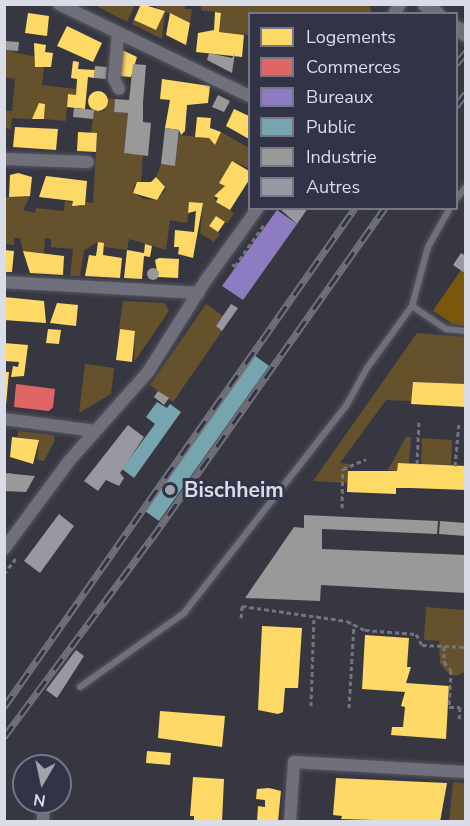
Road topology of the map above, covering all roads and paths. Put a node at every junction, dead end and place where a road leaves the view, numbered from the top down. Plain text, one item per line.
1 (59, 4) edge
2 (118, 33) junction
3 (119, 89) dead end
4 (248, 96) edge
5 (4, 159) edge
6 (88, 162) dead end
7 (257, 210) edge
8 (449, 210) edge
9 (267, 221) dead end
10 (236, 266) dead end
11 (4, 282) edge
12 (199, 293) junction
13 (412, 306) junction
14 (465, 331) edge
15 (4, 419) edge
16 (419, 420) dead end
17 (459, 422) dead end
18 (95, 431) junction
19 (366, 459) dead end
20 (417, 464) dead end
21 (456, 465) dead end
22 (342, 508) dead end
23 (4, 549) edge
24 (314, 616) junction
25 (241, 618) dead end
26 (354, 624) junction
27 (444, 646) junction
28 (465, 647) edge
29 (80, 687) dead end
30 (310, 706) dead end
31 (349, 708) dead end
32 (459, 721) dead end
33 (465, 771) edge
34 (290, 822) edge

1 - 2 street
2 - 3 street
2 - 4 street
5 - 6 street
7 - 12 street
8 - 13 lane
9 - 10 path
11 - 12 street
12 - 18 street
13 - 14 lane
13 - 29 lane
15 - 18 street
16 - 20 path
17 - 21 path
18 - 23 street
19 - 22 path
24 - 25 path
24 - 26 path
24 - 30 path
26 - 27 path
26 - 31 path
27 - 28 path
27 - 32 path
33 - 34 street

